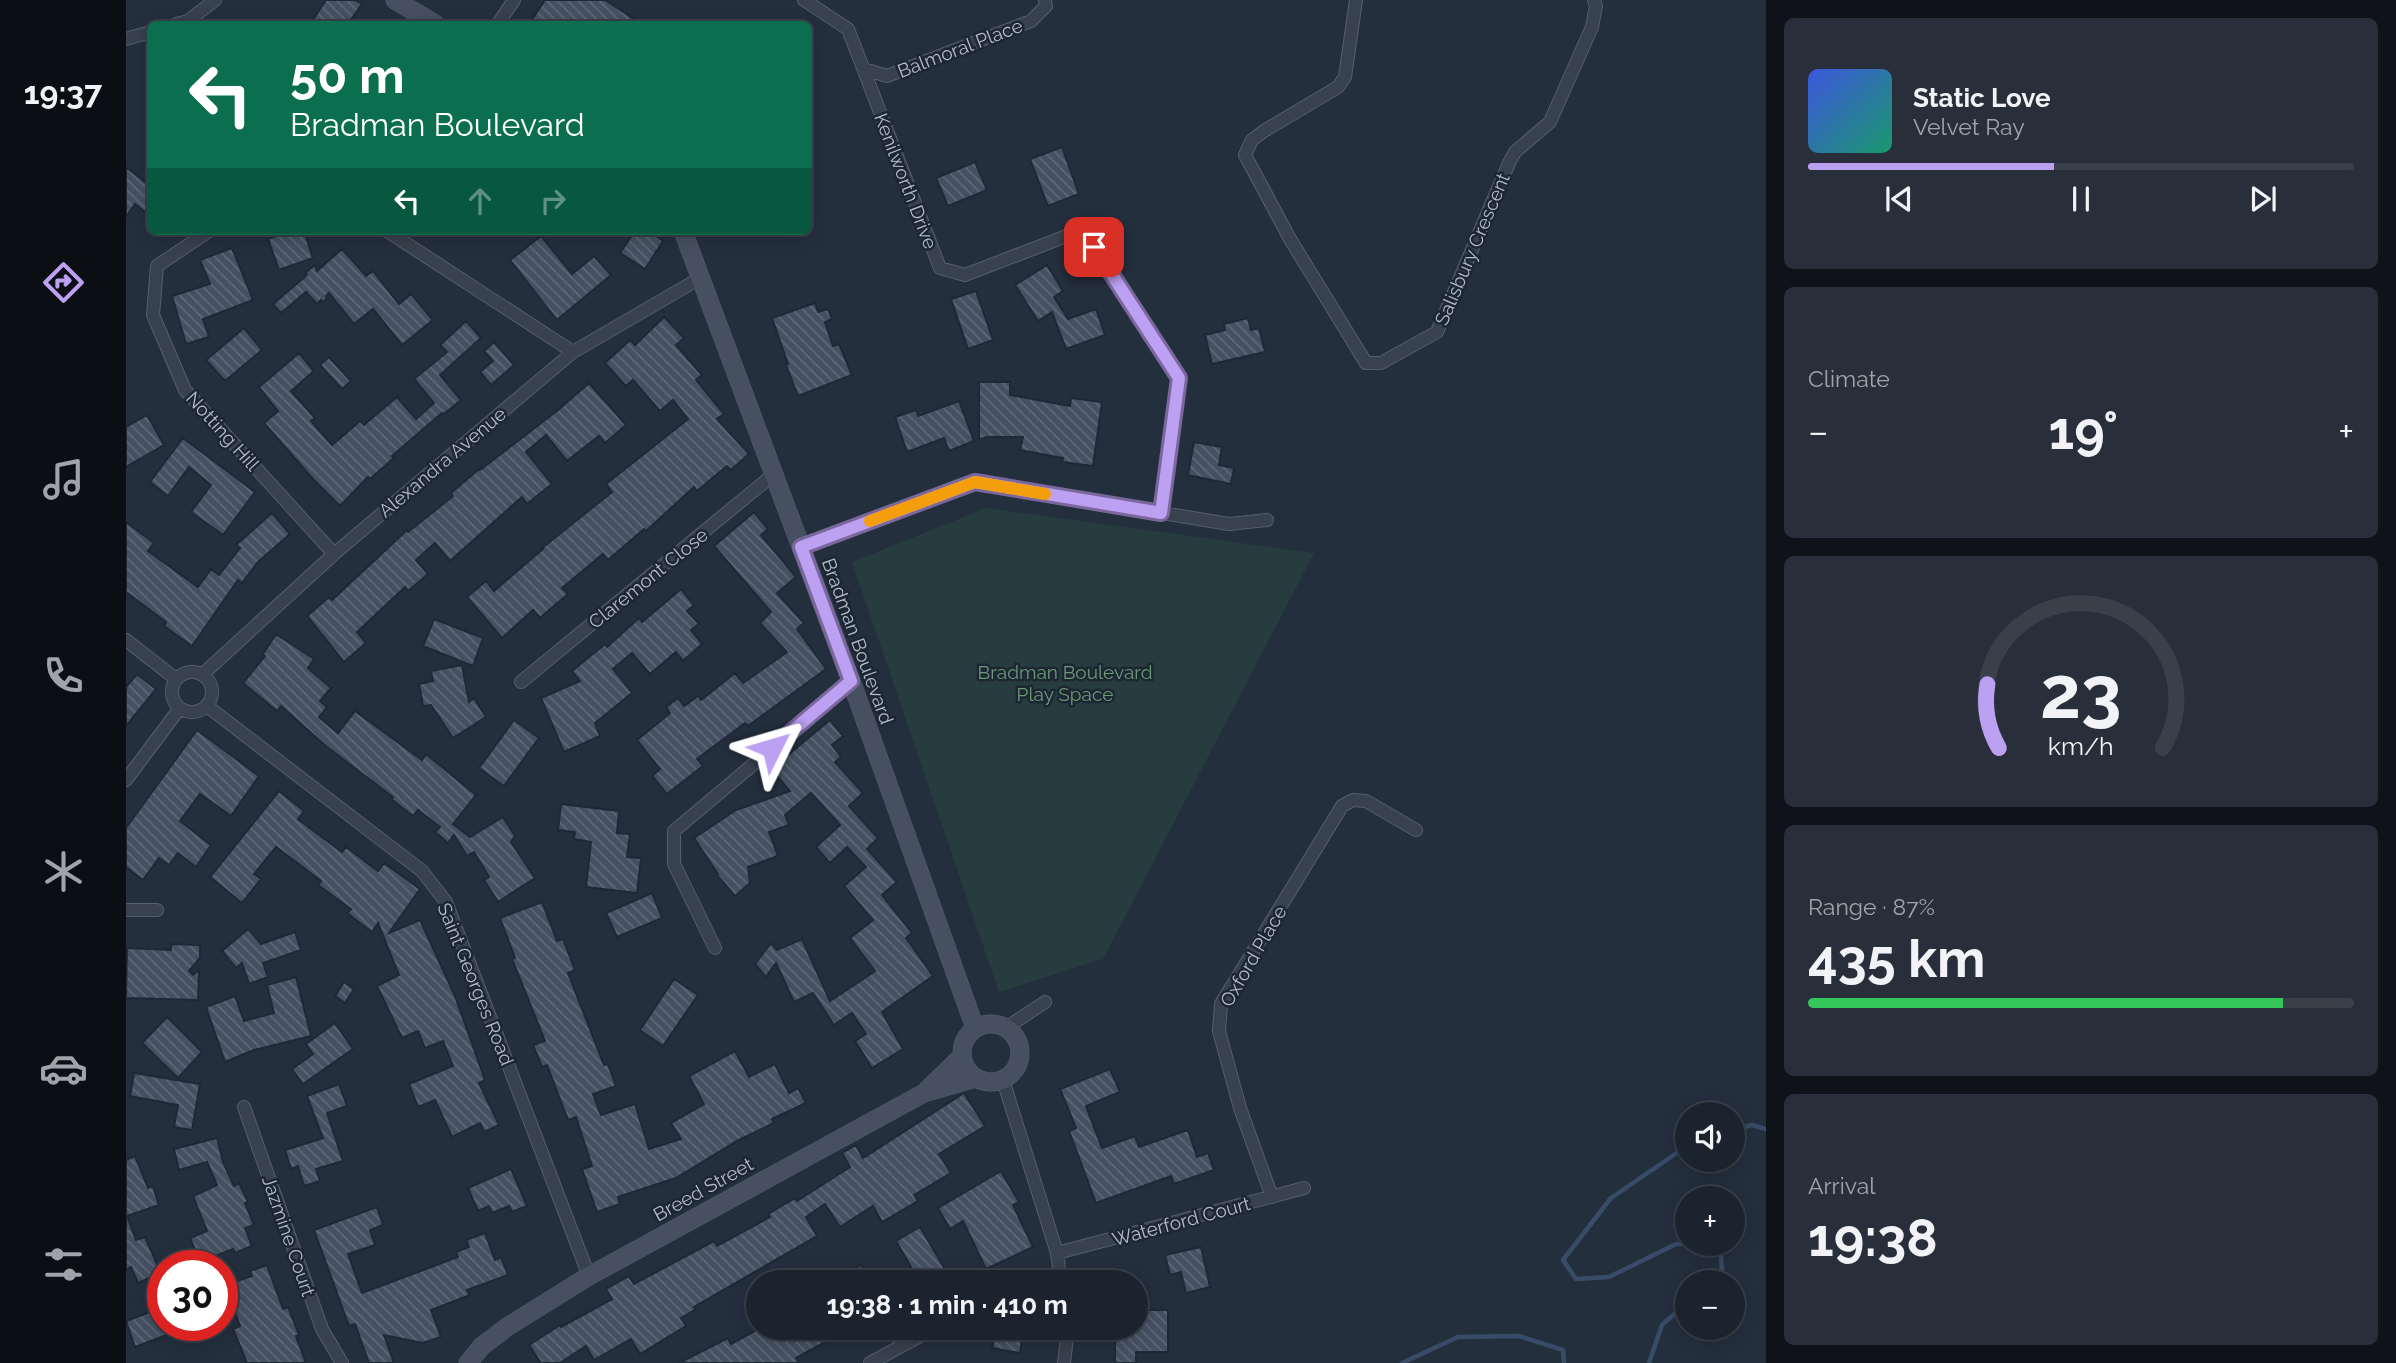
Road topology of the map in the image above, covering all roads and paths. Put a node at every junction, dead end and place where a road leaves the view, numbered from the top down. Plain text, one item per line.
1 (215, 0) edge
2 (394, 0) edge
3 (514, 0) edge
4 (804, 0) edge
5 (1045, 0) edge
6 (1356, 0) edge
7 (1594, 0) edge
8 (188, 21) edge
9 (430, 21) edge
10 (500, 21) edge
11 (147, 33) edge
12 (126, 39) edge
13 (864, 69) junction
14 (203, 235) edge
15 (393, 235) edge
16 (685, 235) edge
17 (702, 277) junction
18 (573, 352) junction
19 (775, 474) junction
20 (1161, 513) junction
21 (1267, 520) dead end
22 (801, 547) junction
23 (334, 554) junction
24 (126, 640) edge
25 (203, 674) junction
26 (176, 679) junction
27 (851, 681) junction
28 (521, 682) dead end
29 (207, 706) junction
30 (180, 708) junction
31 (126, 780) edge
32 (1416, 830) dead end
33 (126, 910) edge
34 (157, 910) dead end
35 (715, 948) dead end
36 (1045, 1002) dead end
37 (975, 1028) junction
38 (1006, 1028) junction
39 (962, 1056) junction
40 (976, 1079) junction
41 (1003, 1080) junction
42 (924, 1093) junction
43 (244, 1107) dead end
44 (1304, 1188) dead end
45 (1272, 1197) junction
46 (1057, 1253) junction
47 (1059, 1270) edge
48 (589, 1276) junction
49 (913, 1340) edge
50 (1068, 1340) edge
51 (342, 1363) edge
52 (468, 1363) edge
53 (870, 1363) edge
54 (1064, 1363) edge

1 - 8 street
2 - 9 street
3 - 10 street
4 - 13 street, Kenilworth Drive
5 - 13 street, Balmoral Place
6 - 7 street, Salisbury Crescent
11 - 12 street
13 - 20 street, Kenilworth Drive
14 - 23 street, Notting Hill
15 - 18 street
16 - 17 street, Bradman Boulevard
17 - 18 street, Alexandra Avenue
17 - 19 street, Bradman Boulevard
18 - 23 street, Alexandra Avenue
19 - 22 street, Bradman Boulevard
19 - 28 street, Claremont Close
20 - 21 street
20 - 22 street
22 - 27 street, Bradman Boulevard
23 - 25 street, Alexandra Avenue
24 - 26 street
25 - 26 street
25 - 29 street
26 - 30 street
27 - 35 street
27 - 37 street, Bradman Boulevard
29 - 30 street
29 - 48 street, Saint Georges Road
30 - 31 street
32 - 45 street, Oxford Place
33 - 34 street
36 - 38 street
37 - 38 street
37 - 39 street
38 - 41 street
39 - 40 street
39 - 42 street, Breed Street
40 - 41 street
40 - 42 street
41 - 46 street
42 - 48 street, Breed Street
43 - 51 street, Jazmine Court
44 - 45 street, Waterford Court
45 - 46 street, Waterford Court
46 - 47 street
48 - 52 street, Breed Street
49 - 53 street
50 - 54 street

